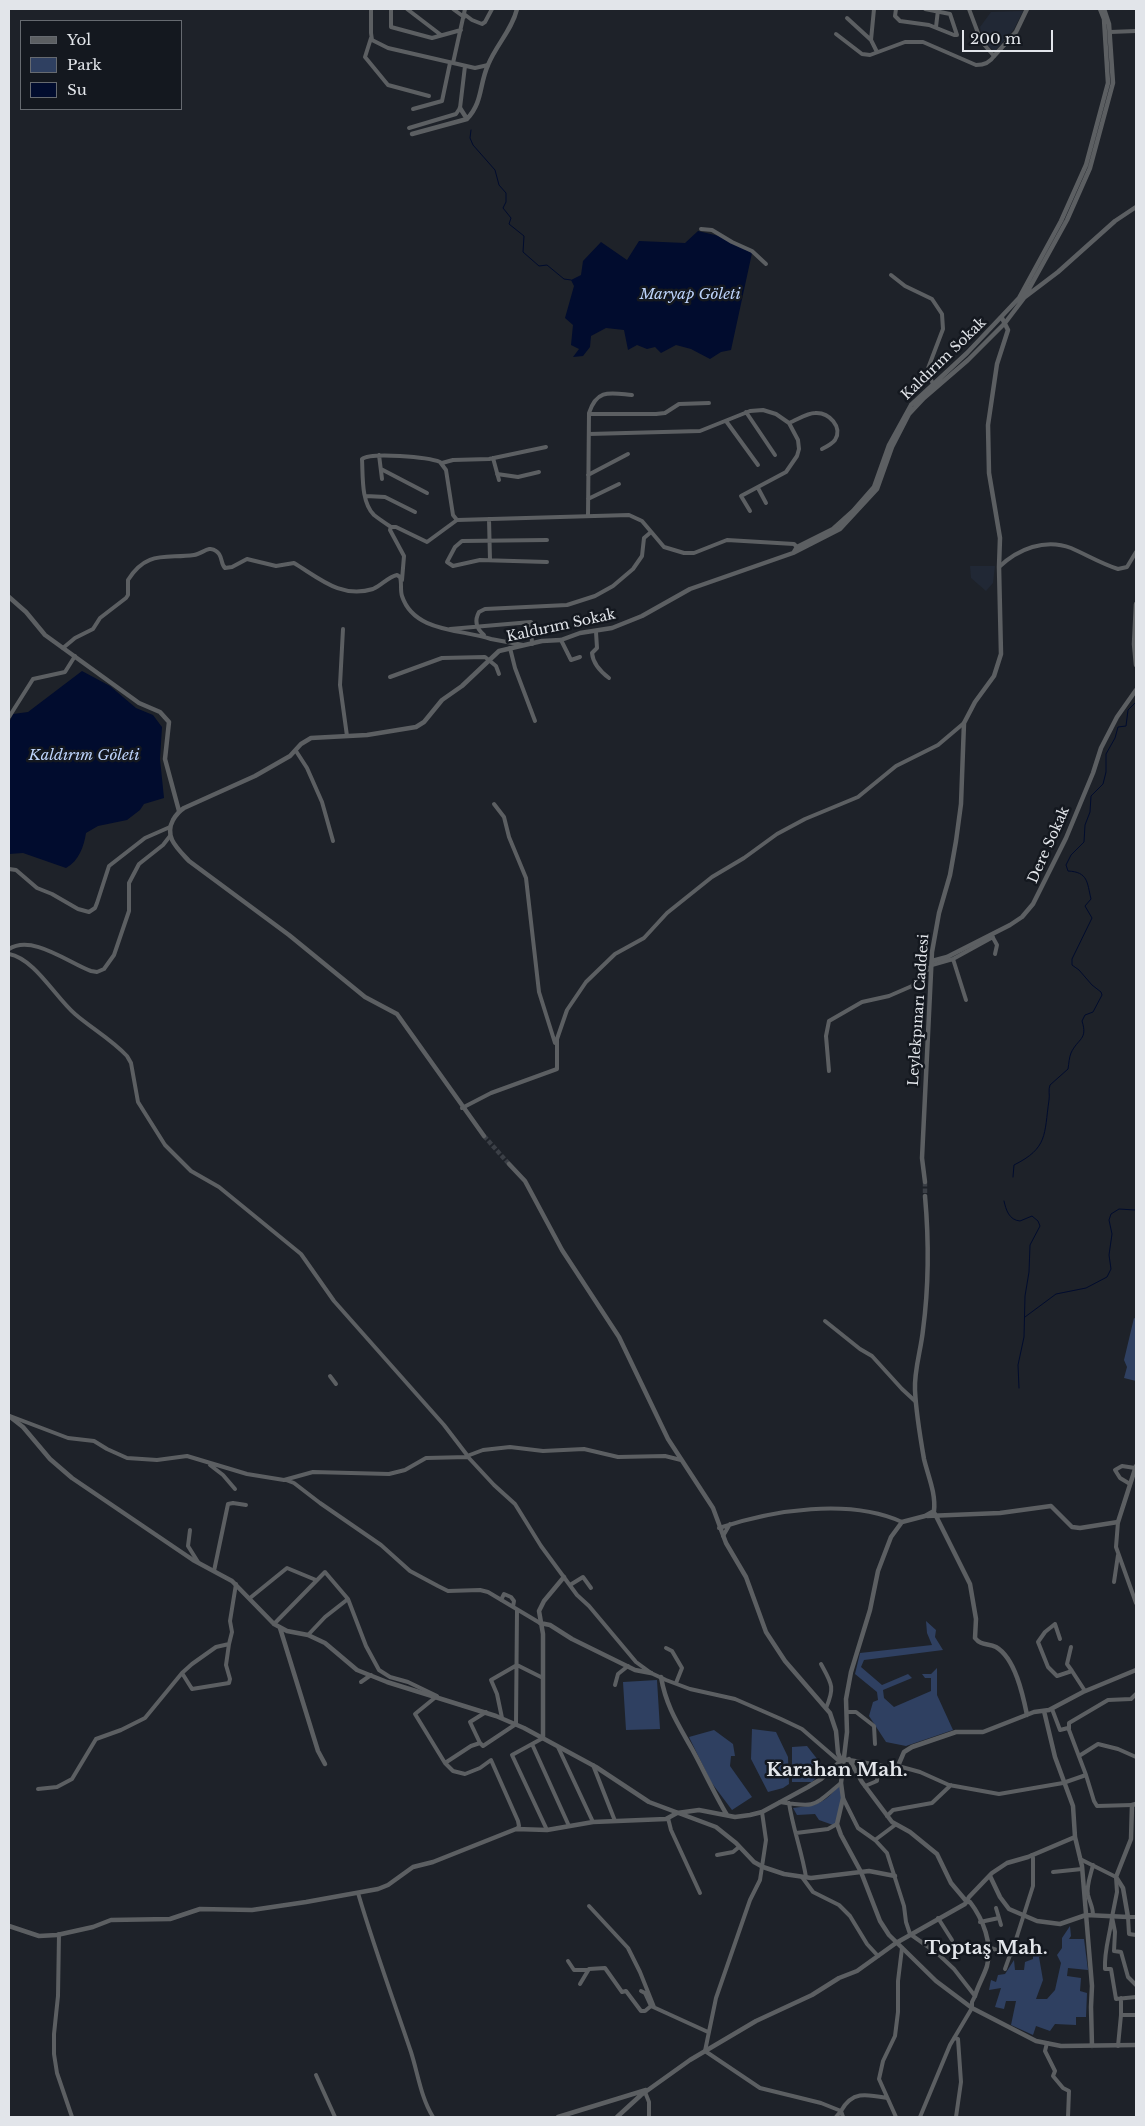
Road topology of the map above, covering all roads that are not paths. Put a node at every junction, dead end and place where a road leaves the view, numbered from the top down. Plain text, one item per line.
1 (371, 9) edge
2 (390, 9) edge
3 (407, 9) edge
4 (453, 9) edge
5 (466, 9) edge
6 (492, 9) edge
7 (517, 9) edge
8 (874, 9) edge
9 (896, 9) edge
10 (925, 9) edge
11 (938, 9) edge
12 (969, 9) edge
13 (1027, 9) edge
14 (1100, 9) edge
15 (1104, 9) edge
16 (464, 15) junction
17 (847, 18) dead end
18 (936, 28) junction
19 (461, 30) junction
20 (1136, 31) edge
21 (1110, 32) junction
22 (836, 34) dead end
23 (441, 35) junction
24 (371, 38) junction
25 (871, 40) junction
26 (877, 52) junction
27 (994, 56) junction
28 (452, 63) junction
29 (488, 65) junction
30 (465, 66) junction
31 (475, 68) junction
32 (485, 77) junction
33 (429, 96) dead end
34 (460, 108) junction
35 (414, 109) dead end
36 (467, 119) junction
37 (409, 128) dead end
38 (412, 134) dead end
39 (1136, 207) edge
40 (701, 229) dead end
41 (766, 264) dead end
42 (890, 275) dead end
43 (1022, 298) junction
44 (1003, 321) junction
45 (934, 387) junction
46 (632, 394) dead end
47 (709, 403) dead end
48 (746, 412) junction
49 (589, 414) junction
50 (726, 421) junction
51 (789, 423) junction
52 (589, 434) junction
53 (546, 446) dead end
54 (822, 449) dead end
55 (628, 454) dead end
56 (379, 455) junction
57 (775, 455) dead end
58 (494, 458) junction
59 (442, 463) junction
60 (758, 465) dead end
61 (381, 469) junction
62 (539, 472) dead end
63 (497, 474) junction
64 (588, 475) junction
65 (382, 479) dead end
66 (499, 480) dead end
67 (619, 484) dead end
68 (758, 488) junction
69 (427, 493) dead end
70 (366, 496) junction
71 (588, 499) junction
72 (766, 503) dead end
73 (750, 511) dead end
74 (415, 512) dead end
75 (588, 516) junction
76 (489, 519) junction
77 (457, 520) junction
78 (391, 527) junction
79 (651, 532) junction
80 (547, 540) dead end
81 (490, 541) junction
82 (799, 548) junction
83 (1136, 552) edge
84 (490, 560) junction
85 (547, 562) dead end
86 (999, 567) junction
87 (402, 582) junction
88 (9, 598) edge
89 (1136, 604) edge
90 (478, 627) junction
91 (343, 629) dead end
92 (449, 629) junction
93 (596, 632) junction
94 (491, 639) junction
95 (561, 640) junction
96 (532, 644) junction
97 (523, 645) junction
98 (63, 648) junction
99 (510, 648) junction
100 (75, 656) junction
101 (580, 657) dead end
102 (489, 659) junction
103 (1136, 665) edge
104 (499, 674) dead end
105 (390, 677) dead end
106 (610, 678) dead end
107 (1136, 690) edge
108 (9, 717) edge
109 (535, 722) dead end
110 (964, 723) junction
111 (346, 736) junction
112 (296, 751) junction
113 (494, 804) dead end
114 (179, 811) junction
115 (170, 827) junction
116 (170, 836) junction
117 (334, 842) dead end
118 (9, 869) edge
119 (992, 935) junction
120 (9, 949) edge
121 (9, 954) edge
122 (995, 954) dead end
123 (953, 959) junction
124 (932, 963) junction
125 (966, 1000) dead end
126 (556, 1045) junction
127 (829, 1071) dead end
128 (462, 1108) junction
129 (484, 1136) tunnel mouth
130 (509, 1164) tunnel mouth
131 (925, 1182) tunnel mouth
132 (925, 1196) tunnel mouth
133 (826, 1321) dead end
134 (330, 1376) dead end
135 (336, 1384) dead end
136 (915, 1401) junction
137 (9, 1416) edge
138 (468, 1456) junction
139 (680, 1460) junction
140 (208, 1464) junction
141 (1136, 1467) edge
142 (284, 1480) junction
143 (1130, 1484) junction
144 (236, 1489) dead end
145 (246, 1504) dead end
146 (935, 1513) junction
147 (902, 1522) junction
148 (1118, 1522) junction
149 (730, 1524) junction
150 (719, 1528) junction
151 (190, 1530) dead end
152 (723, 1536) junction
153 (1118, 1555) junction
154 (198, 1563) junction
155 (214, 1571) junction
156 (564, 1577) junction
157 (316, 1580) junction
158 (1114, 1582) dead end
159 (236, 1584) junction
160 (570, 1585) junction
161 (591, 1588) dead end
162 (250, 1598) junction
163 (348, 1600) junction
164 (501, 1600) junction
165 (1136, 1603) edge
166 (515, 1609) junction
167 (540, 1623) junction
168 (274, 1624) junction
169 (280, 1628) junction
170 (308, 1636) junction
171 (1060, 1639) dead end
172 (229, 1644) junction
173 (1071, 1647) dead end
174 (666, 1648) dead end
175 (821, 1664) dead end
176 (517, 1665) junction
177 (628, 1666) junction
178 (1136, 1670) edge
179 (1072, 1671) junction
180 (182, 1673) junction
181 (651, 1673) junction
182 (371, 1675) junction
183 (661, 1677) junction
184 (544, 1678) junction
185 (361, 1682) dead end
186 (676, 1684) junction
187 (615, 1685) dead end
188 (1085, 1691) junction
189 (1136, 1694) edge
190 (437, 1696) junction
191 (826, 1708) junction
192 (1052, 1709) junction
193 (1044, 1711) junction
194 (486, 1712) junction
195 (847, 1712) junction
196 (1027, 1715) junction
197 (502, 1718) junction
198 (516, 1724) junction
199 (1069, 1730) junction
200 (543, 1738) junction
201 (480, 1744) junction
202 (532, 1744) junction
203 (875, 1744) dead end
204 (558, 1746) junction
205 (1079, 1756) junction
206 (1136, 1757) edge
207 (849, 1759) junction
208 (841, 1760) junction
209 (445, 1763) junction
210 (325, 1764) dead end
211 (878, 1764) junction
212 (593, 1765) junction
213 (898, 1766) junction
214 (1086, 1775) junction
215 (841, 1783) junction
216 (1063, 1783) junction
217 (951, 1785) junction
218 (865, 1786) junction
219 (38, 1789) dead end
220 (843, 1798) junction
221 (780, 1802) junction
222 (789, 1804) junction
223 (1134, 1804) edge
224 (762, 1812) junction
225 (677, 1813) junction
226 (727, 1815) junction
227 (887, 1816) junction
228 (668, 1818) junction
229 (615, 1821) junction
230 (592, 1822) junction
231 (837, 1824) junction
232 (895, 1825) junction
233 (569, 1826) junction
234 (517, 1829) junction
235 (547, 1830) junction
236 (796, 1833) junction
237 (1075, 1837) junction
238 (875, 1840) junction
239 (1134, 1840) edge
240 (739, 1847) junction
241 (717, 1854) dead end
242 (1032, 1856) junction
243 (1080, 1859) junction
244 (1093, 1865) junction
245 (763, 1867) junction
246 (1082, 1869) junction
247 (861, 1872) junction
248 (1053, 1872) dead end
249 (895, 1876) junction
250 (990, 1876) junction
251 (804, 1877) junction
252 (1116, 1877) junction
253 (358, 1893) junction
254 (700, 1893) dead end
255 (967, 1902) junction
256 (589, 1906) dead end
257 (996, 1908) dead end
258 (1024, 1915) junction
259 (1086, 1915) junction
260 (1093, 1916) junction
261 (1112, 1916) junction
262 (1128, 1917) junction
263 (1136, 1917) edge
264 (938, 1918) junction
265 (999, 1918) junction
266 (980, 1922) junction
267 (1001, 1925) dead end
268 (9, 1926) edge
269 (59, 1934) junction
270 (910, 1934) junction
271 (1136, 1935) edge
272 (952, 1940) dead end
273 (896, 1942) junction
274 (988, 1947) junction
275 (902, 1948) junction
276 (1010, 1955) junction
277 (878, 1956) junction
278 (568, 1962) dead end
279 (1004, 1969) dead end
280 (587, 1970) junction
281 (580, 1984) dead end
282 (1136, 1985) edge
283 (641, 1991) dead end
284 (975, 1996) junction
285 (1136, 1997) edge
286 (1121, 1998) junction
287 (653, 2006) junction
288 (972, 2008) junction
289 (1121, 2015) junction
290 (1136, 2015) edge
291 (708, 2032) junction
292 (954, 2038) junction
293 (1047, 2043) junction
294 (1136, 2044) edge
295 (1092, 2046) junction
296 (1118, 2046) junction
297 (705, 2052) junction
298 (316, 2075) dead end
299 (652, 2088) junction
300 (645, 2092) junction
301 (887, 2098) junction
302 (841, 2111) junction
303 (72, 2117) edge
304 (335, 2117) edge
305 (433, 2117) edge
306 (558, 2117) edge
307 (618, 2117) edge
308 (650, 2117) edge
309 (836, 2117) edge
310 (844, 2117) edge
311 (896, 2117) edge
312 (920, 2117) edge
313 (956, 2117) edge
314 (1068, 2117) edge

1 - 24 street
2 - 23 street
3 - 23 street
4 - 16 street
5 - 16 street
6 - 16 street
7 - 29 street
8 - 25 street
9 - 18 street
10 - 11 street
11 - 18 street
11 - 18 street
12 - 27 street
13 - 27 street
14 - 43 street
15 - 21 street
16 - 19 street
17 - 25 street
19 - 23 street
19 - 28 street
20 - 21 street
21 - 43 street
22 - 26 street
24 - 28 street
24 - 33 street
25 - 26 street
26 - 27 street
28 - 30 street
28 - 35 street
29 - 31 street
29 - 32 street
30 - 31 street
30 - 34 street
31 - 32 street
32 - 36 street
34 - 36 street
34 - 37 street
36 - 38 street
39 - 43 street, Kaldırım Sokak
40 - 41 street
42 - 45 street
43 - 44 street, Kaldırım Sokak
44 - 45 street, Kaldırım Sokak
44 - 86 street, Leylekpınarı Caddesi
45 - 82 street, Kaldırım Sokak
46 - 49 street
47 - 49 street
48 - 50 street
48 - 51 street
48 - 57 street
49 - 52 street
50 - 52 street
50 - 60 street
51 - 54 street
51 - 68 street
52 - 64 street
53 - 58 street
55 - 64 street
56 - 59 street
56 - 61 street
56 - 70 street
58 - 59 street
58 - 63 street
59 - 77 street
61 - 65 street
61 - 69 street
62 - 63 street
63 - 66 street
64 - 71 street
67 - 71 street
68 - 72 street
68 - 73 street
70 - 74 street
70 - 78 street
71 - 75 street
75 - 76 street
75 - 79 street
76 - 77 street
76 - 81 street
77 - 78 street
78 - 87 street
79 - 82 street
79 - 90 street
80 - 81 street
81 - 84 street
81 - 84 street
82 - 93 street, Kaldırım Sokak
83 - 86 street
84 - 85 street
86 - 110 street, Leylekpınarı Caddesi
87 - 92 street
87 - 98 street
88 - 98 street
89 - 103 street
90 - 92 street
90 - 94 street
90 - 96 street
91 - 111 street
92 - 94 street
93 - 95 street, Kaldırım Sokak
93 - 106 street
94 - 97 street
95 - 96 street, Kaldırım Sokak
95 - 101 street
96 - 97 street, Kaldırım Sokak
97 - 99 street, Kaldırım Sokak
98 - 100 street
99 - 102 street, Kaldırım Sokak
99 - 109 street
100 - 108 street
100 - 114 street
102 - 104 street
102 - 105 street
102 - 111 street, Kaldırım Sokak
107 - 119 street, Dere Sokak
110 - 124 street, Leylekpınarı Caddesi
110 - 126 street
111 - 112 street, Kaldırım Sokak
112 - 114 street, Kaldırım Sokak
112 - 117 street
113 - 126 street
114 - 115 street
115 - 116 street
115 - 118 street
116 - 120 street
116 - 128 street
119 - 122 street
119 - 123 street
119 - 124 street, Dere Sokak
121 - 138 street
123 - 124 street
123 - 125 street
124 - 127 street
124 - 131 street, Leylekpınarı Caddesi
126 - 128 street
128 - 129 street
130 - 139 street
132 - 136 street
133 - 136 street
134 - 135 street
136 - 146 street
137 - 140 street
137 - 154 street
138 - 139 street
138 - 142 street
138 - 156 street
139 - 150 street
140 - 142 street
140 - 144 street
141 - 143 street
141 - 143 street
142 - 164 street
143 - 148 street
145 - 155 street
146 - 147 street
146 - 148 street
146 - 196 street
147 - 149 street
147 - 195 street
148 - 153 street
149 - 150 street
149 - 152 street
150 - 152 street
151 - 154 street
152 - 191 street
153 - 158 street
153 - 165 street
154 - 155 street
155 - 159 street
156 - 160 street
156 - 167 street
157 - 162 street
157 - 163 street
157 - 168 street
159 - 162 street
159 - 172 street
160 - 161 street
160 - 181 street
162 - 168 street
163 - 170 street
163 - 190 street
164 - 166 street
164 - 166 street
166 - 167 street
166 - 176 street
167 - 177 street
167 - 184 street
168 - 169 street
169 - 170 street
169 - 210 street
170 - 182 street
171 - 179 street
172 - 180 street
172 - 180 street
173 - 179 street
174 - 186 street
175 - 191 street
176 - 184 street
176 - 197 street
176 - 198 street
177 - 181 street
177 - 187 street
178 - 188 street
179 - 188 street
180 - 219 street
181 - 183 street
182 - 185 street
182 - 190 street
183 - 186 street
183 - 226 street
184 - 200 street
186 - 208 street
188 - 192 street
189 - 199 street
190 - 194 street
190 - 209 street
191 - 208 street
192 - 193 street
192 - 199 street
193 - 196 street
193 - 216 street
194 - 197 street
194 - 201 street
195 - 203 street
195 - 208 street
196 - 213 street
197 - 198 street
198 - 200 street
198 - 201 street
199 - 205 street
200 - 202 street
200 - 204 street
201 - 209 street
202 - 233 street
202 - 235 street
204 - 212 street
204 - 230 street
205 - 206 street
205 - 214 street
207 - 208 street
207 - 211 street
207 - 218 street
208 - 215 street
208 - 221 street
209 - 234 street
211 - 213 street
211 - 218 street
212 - 225 street
212 - 229 street
213 - 217 street
214 - 216 street
214 - 223 street
215 - 220 street
215 - 222 street
216 - 217 street
216 - 237 street
217 - 227 street
218 - 227 street
220 - 231 street
220 - 238 street
221 - 222 street
221 - 224 street
222 - 236 street
223 - 239 street
224 - 226 street
224 - 245 street
225 - 226 street
225 - 228 street
225 - 240 street
227 - 232 street
228 - 229 street
228 - 254 street
229 - 230 street
230 - 233 street
231 - 236 street
231 - 247 street
232 - 238 street
232 - 255 street
233 - 235 street
234 - 235 street
234 - 253 street
236 - 251 street
237 - 242 street
237 - 243 street
238 - 249 street
239 - 252 street
240 - 241 street
240 - 245 street
242 - 250 street
242 - 258 street
243 - 244 street
243 - 246 street
244 - 252 street
244 - 260 street
245 - 251 street
245 - 291 street
246 - 248 street
246 - 259 street
247 - 249 street
247 - 251 street
247 - 273 street
249 - 270 street
250 - 255 street
250 - 258 street
251 - 277 street
252 - 261 street
252 - 262 street
253 - 269 street
253 - 305 street
255 - 264 street
255 - 266 street
256 - 287 street
257 - 265 street
258 - 259 street
258 - 276 street
259 - 260 street
259 - 295 street
260 - 261 street
261 - 262 street
261 - 282 street
261 - 286 street
262 - 263 street
262 - 271 street
264 - 270 street
264 - 272 street
265 - 266 street
265 - 267 street
266 - 274 street
268 - 269 street
269 - 303 street
270 - 273 street
270 - 284 street
273 - 275 street
273 - 277 street
274 - 276 street
274 - 284 street
275 - 288 street
275 - 301 street
276 - 279 street
277 - 297 street
278 - 280 street
280 - 281 street
280 - 287 street
283 - 287 street
284 - 288 street
285 - 286 street
286 - 289 street
287 - 291 street
288 - 292 street
288 - 293 street
289 - 290 street
289 - 296 street
291 - 297 street
292 - 312 street
292 - 313 street
293 - 295 street
293 - 314 street
294 - 296 street
295 - 296 street
297 - 299 street
297 - 302 street
298 - 304 street
299 - 300 street
299 - 306 street
300 - 307 street
300 - 308 street
301 - 302 street
301 - 311 street
302 - 309 street
302 - 310 street

